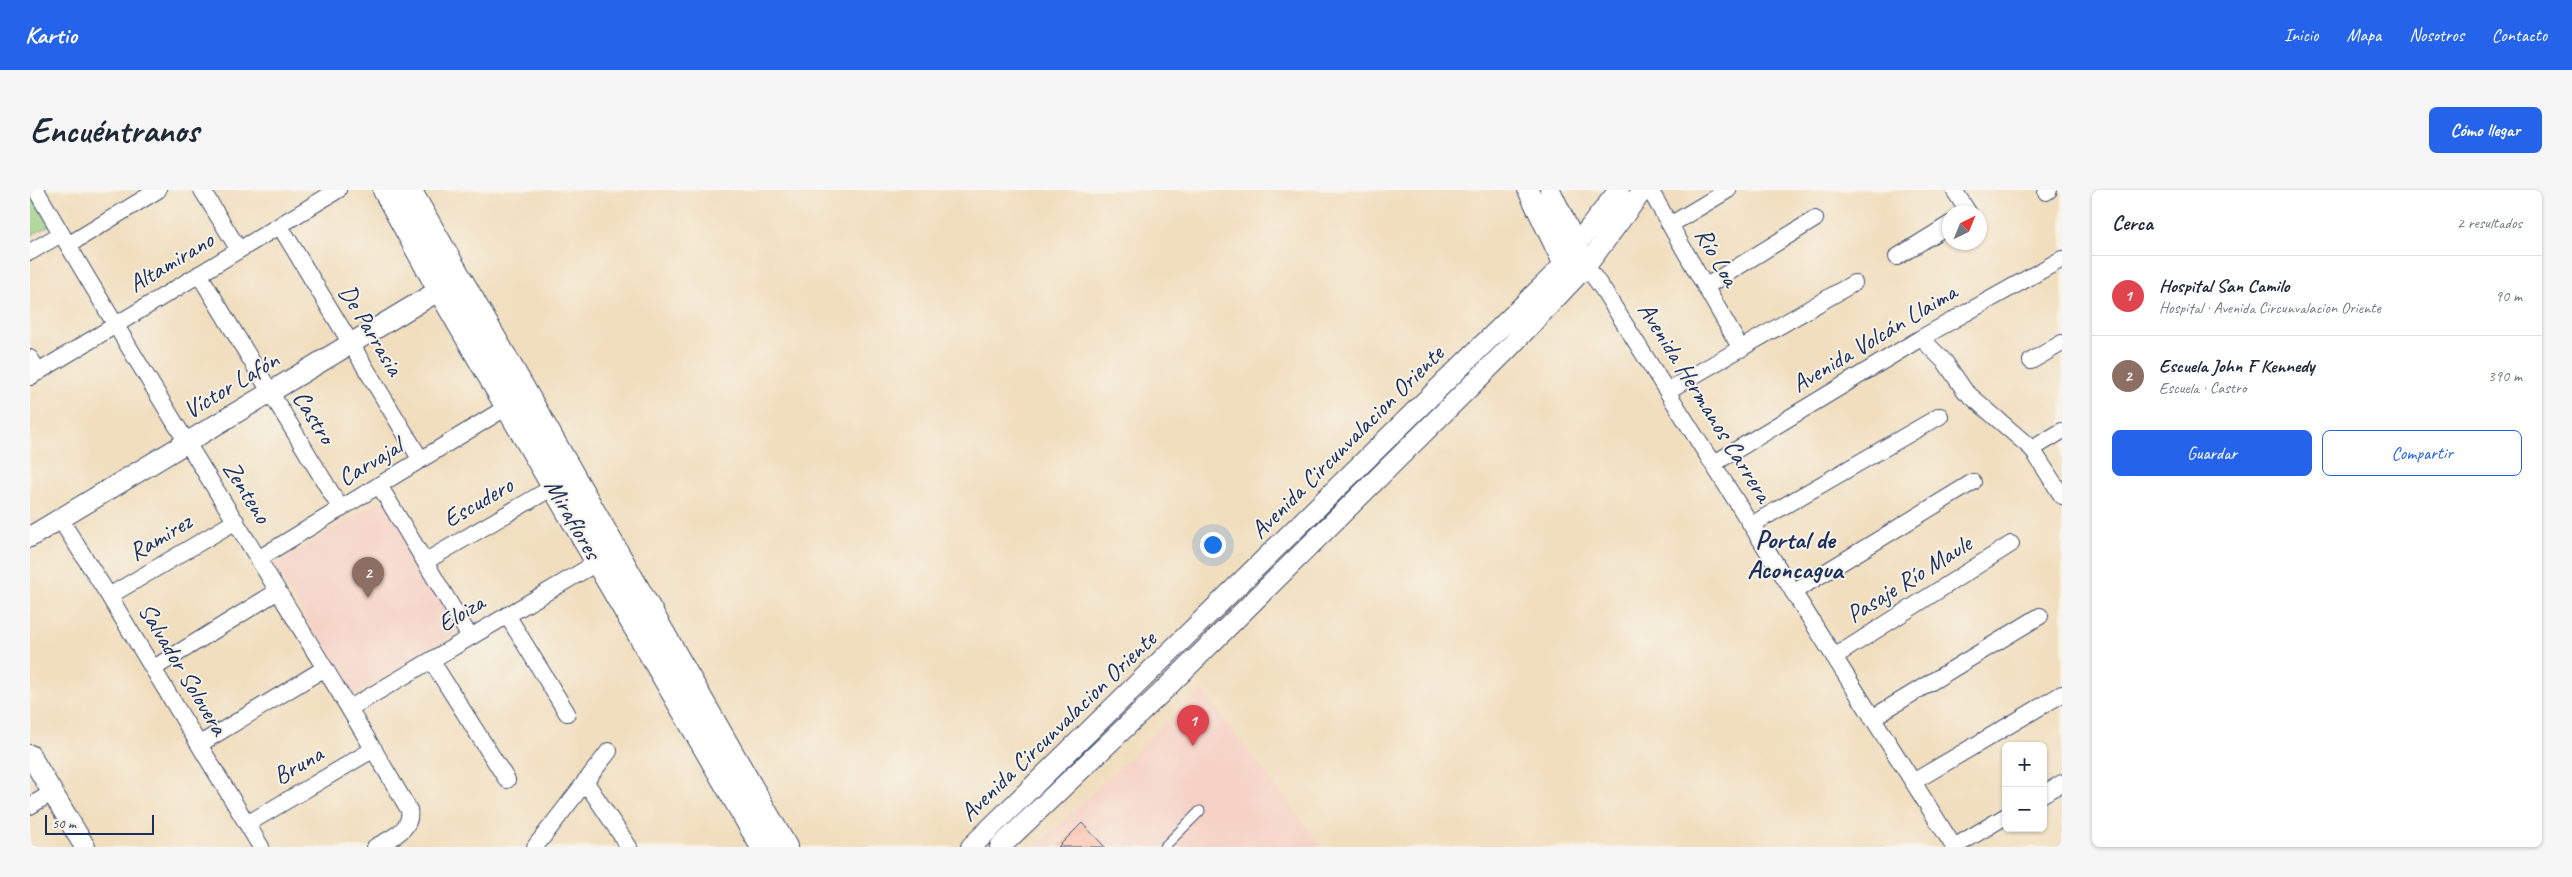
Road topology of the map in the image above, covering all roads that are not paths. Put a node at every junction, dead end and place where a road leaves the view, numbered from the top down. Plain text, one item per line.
1 (36, 190) edge
2 (158, 190) edge
3 (202, 190) edge
4 (338, 190) edge
5 (385, 190) edge
6 (409, 190) edge
7 (1528, 190) edge
8 (1550, 190) edge
9 (1619, 190) edge
10 (1643, 190) edge
11 (1650, 190) edge
12 (1728, 190) edge
13 (1954, 190) edge
14 (1964, 205) edge
15 (1815, 219) dead end
16 (280, 226) junction
17 (1670, 226) junction
18 (1942, 229) edge
19 (64, 240) junction
20 (1577, 244) junction
21 (239, 250) junction
22 (30, 252) edge
23 (1897, 257) dead end
24 (2062, 259) edge
25 (1564, 265) junction
26 (1586, 266) junction
27 (199, 274) junction
28 (1854, 283) dead end
29 (449, 284) junction
30 (1705, 287) junction
31 (115, 326) junction
32 (1921, 338) junction
33 (2062, 343) edge
34 (350, 344) junction
35 (1741, 349) junction
36 (2031, 361) dead end
37 (33, 369) edge
38 (1667, 391) junction
39 (269, 392) junction
40 (507, 408) junction
41 (1940, 416) dead end
42 (2062, 431) edge
43 (186, 443) junction
44 (2032, 449) junction
45 (421, 460) junction
46 (1713, 464) junction
47 (1973, 482) dead end
48 (379, 485) junction
49 (555, 486) junction
50 (2062, 496) edge
51 (340, 509) junction
52 (60, 519) junction
53 (236, 521) junction
54 (1751, 525) junction
55 (30, 537) edge
56 (2011, 544) dead end
57 (258, 559) junction
58 (426, 561) junction
59 (598, 562) junction
60 (278, 591) junction
61 (1793, 592) junction
62 (109, 596) junction
63 (507, 615) junction
64 (2040, 616) dead end
65 (470, 637) junction
66 (1834, 657) junction
67 (431, 660) junction
68 (154, 668) junction
69 (324, 668) junction
70 (2062, 694) edge
71 (350, 708) junction
72 (567, 713) dead end
73 (1872, 718) junction
74 (200, 744) junction
75 (374, 750) junction
76 (609, 750) dead end
77 (30, 754) edge
78 (507, 780) dead end
79 (585, 781) junction
80 (1912, 782) junction
81 (2062, 783) edge
82 (53, 792) junction
83 (2047, 792) edge
84 (30, 806) edge
85 (1200, 810) dead end
86 (2002, 818) edge
87 (247, 824) junction
88 (85, 847) edge
89 (261, 847) edge
90 (375, 847) edge
91 (535, 847) edge
92 (629, 847) edge
93 (763, 847) edge
94 (785, 847) edge
95 (971, 847) edge
96 (1000, 847) edge
97 (1164, 847) edge
98 (1954, 847) edge

1 - 19 street, Zenteno
2 - 19 street
3 - 21 street
4 - 16 street, Altamirano
5 - 29 main road, Miraflores
6 - 29 main road, Miraflores
7 - 25 street
8 - 20 street, Avenida Hermanos Carrera
9 - 20 street, Avenida Circunvalacion Oriente
10 - 26 street, Avenida Circunvalacion Oriente
11 - 17 street, Río Loa
12 - 17 street
13 - 14 street
15 - 30 street
16 - 21 street, Altamirano
16 - 34 street, De Parrasia
17 - 30 street, Río Loa
18 - 23 street
19 - 22 street
19 - 31 street, Zenteno
20 - 25 street, Avenida Circunvalacion Oriente
20 - 26 street, Avenida Hermanos Carrera
21 - 27 street, Altamirano
24 - 32 street, Avenida Volcán Llaima
25 - 26 street
25 - 95 street, Avenida Circunvalacion Oriente
26 - 38 street, Avenida Hermanos Carrera
26 - 96 street, Avenida Circunvalacion Oriente
27 - 31 street, Altamirano
27 - 39 street, Castro
28 - 35 street
29 - 34 street, Víctor Lafón
29 - 40 main road, Miraflores
29 - 94 main road, Miraflores
30 - 35 street, Río Loa
31 - 37 street, Altamirano
31 - 43 street, Zenteno
32 - 44 street
32 - 46 street, Avenida Volcán Llaima
33 - 36 street
34 - 39 street, Víctor Lafón
34 - 45 street, De Parrasia
35 - 38 street
38 - 46 street, Avenida Hermanos Carrera
39 - 43 street, Víctor Lafón
39 - 51 street, Castro
40 - 45 street, Carvajal
40 - 49 main road, Miraflores
41 - 54 street
42 - 44 street
43 - 52 street, Víctor Lafón
43 - 53 street, Zenteno
44 - 50 street
45 - 48 street, Carvajal
46 - 54 street, Avenida Hermanos Carrera
47 - 61 street
48 - 51 street, Carvajal
48 - 58 street
49 - 58 street, Escudero
49 - 59 main road, Miraflores
51 - 57 street, Carvajal
52 - 55 street, Víctor Lafón
52 - 62 street, Salvador Solovera
53 - 57 street, Zenteno
53 - 62 street, Ramirez
54 - 61 street, Avenida Hermanos Carrera
56 - 66 street, Pasaje Río Maule
57 - 60 street, Zenteno
58 - 65 street
59 - 63 street, Eloiza
59 - 93 main road, Miraflores
60 - 68 street
60 - 69 street, Zenteno
61 - 66 street, Avenida Hermanos Carrera
62 - 68 street, Salvador Solovera
63 - 65 street, Eloiza
63 - 72 street
64 - 73 street
65 - 67 street, Eloiza
66 - 73 street, Avenida Hermanos Carrera
67 - 71 street, Eloiza
67 - 78 street
68 - 74 street, Salvador Solovera
69 - 71 street, Zenteno
69 - 74 street
70 - 80 street
71 - 75 street, Zenteno
73 - 80 street, Avenida Hermanos Carrera
74 - 87 street, Salvador Solovera
75 - 87 street, Bruna
75 - 90 street, Zenteno
76 - 79 street
77 - 82 street
79 - 91 street
79 - 92 street
80 - 98 street, Avenida Hermanos Carrera
81 - 83 street
82 - 84 street
82 - 88 street
85 - 97 lane
86 - 98 street
87 - 89 street, Salvador Solovera

